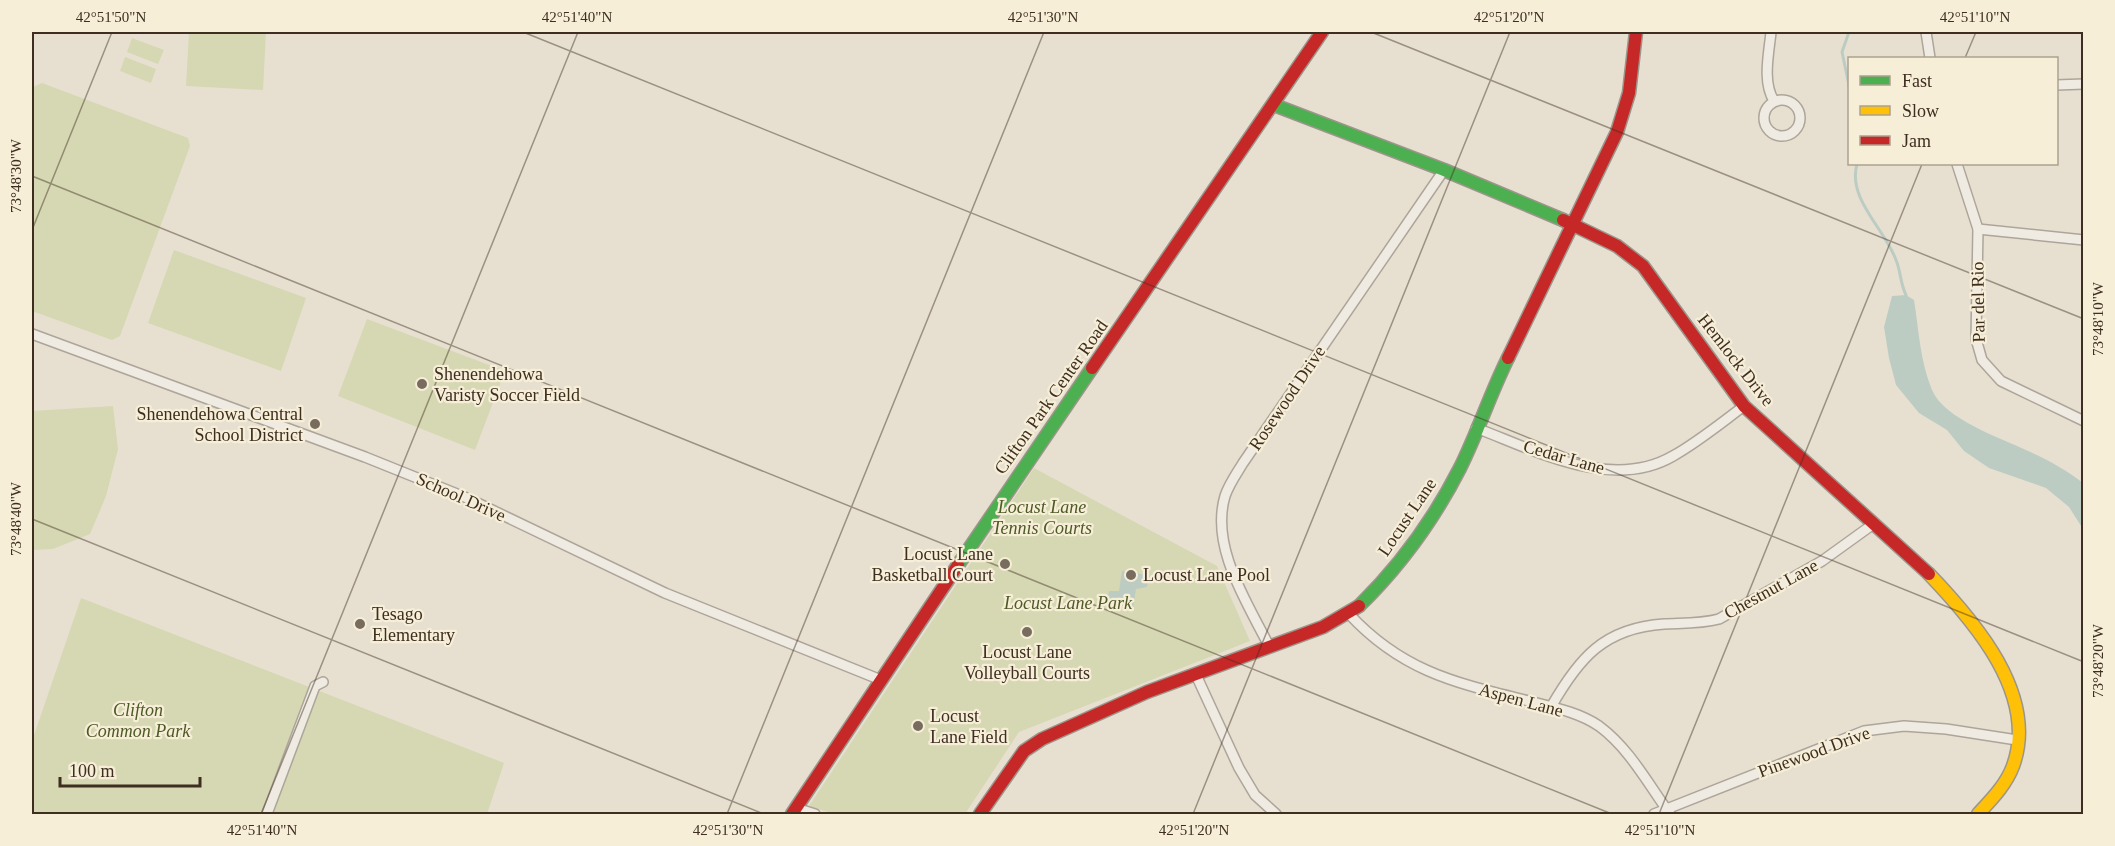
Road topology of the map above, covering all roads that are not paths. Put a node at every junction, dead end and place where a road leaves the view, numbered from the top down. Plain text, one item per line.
1 (1322, 32) edge
2 (1636, 32) edge
3 (1771, 32) edge
4 (1926, 32) edge
5 (1930, 57) edge
6 (2084, 84) edge
7 (2058, 85) edge
8 (1774, 102) junction
9 (1274, 105) junction
10 (1957, 165) edge
11 (1444, 170) junction
12 (1572, 224) junction
13 (1978, 230) junction
14 (2084, 240) edge
15 (32, 334) edge
16 (1744, 406) junction
17 (2084, 421) edge
18 (1476, 428) junction
19 (1872, 525) junction
20 (1349, 614) junction
21 (1269, 646) junction
22 (1196, 675) junction
23 (881, 680) junction
24 (323, 682) dead end
25 (1551, 707) junction
26 (2017, 740) junction
27 (794, 811) edge
28 (1669, 812) edge
29 (267, 814) edge
30 (815, 814) edge
31 (980, 814) edge
32 (1276, 814) edge
33 (1654, 814) edge
34 (1978, 814) edge

1 - 9 street, Clifton Park Center Road
2 - 12 street, Locust Lane
3 - 8 street
4 - 5 street
6 - 7 street
8 - 8 street
9 - 11 street, Hemlock Drive
9 - 23 street, Clifton Park Center Road
10 - 13 street, Par del Rio
11 - 12 street, Hemlock Drive
11 - 21 street, Rosewood Drive
12 - 16 street, Hemlock Drive
12 - 18 street, Locust Lane
13 - 14 street
13 - 17 street, Par del Rio
15 - 23 street, School Drive
16 - 18 street, Cedar Lane
16 - 19 street, Hemlock Drive
18 - 20 street, Locust Lane
19 - 25 street, Chestnut Lane
19 - 26 street, Hemlock Drive
20 - 21 street, Locust Lane
20 - 25 street, Aspen Lane
21 - 22 street, Locust Lane
22 - 31 street, Locust Lane
22 - 32 street
23 - 27 street, Clifton Park Center Road
24 - 29 street
25 - 28 street, Aspen Lane
26 - 28 street, Pinewood Drive
26 - 34 street, Hemlock Drive
27 - 30 street
28 - 33 street, Pinewood Drive

